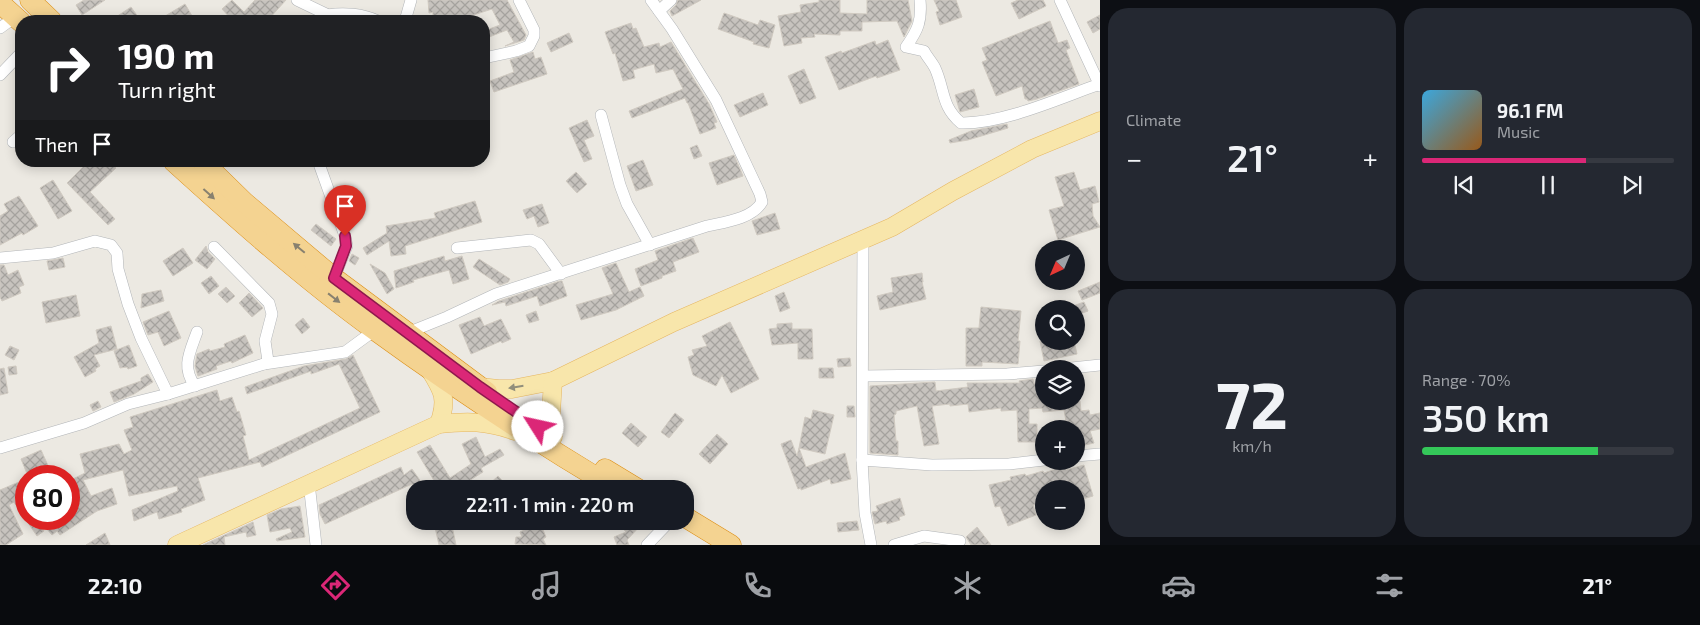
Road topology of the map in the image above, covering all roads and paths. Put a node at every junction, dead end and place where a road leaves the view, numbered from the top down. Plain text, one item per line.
1 (30, 0) edge
2 (297, 0) edge
3 (412, 0) edge
4 (519, 0) edge
5 (651, 0) edge
6 (671, 0) edge
7 (920, 0) edge
8 (1060, 0) edge
9 (0, 3) edge
10 (659, 11) junction
11 (46, 15) edge
12 (320, 15) edge
13 (407, 15) edge
14 (12, 22) edge
15 (490, 57) edge
16 (15, 59) edge
17 (0, 75) edge
18 (1100, 85) edge
19 (601, 115) dead end
20 (1100, 121) edge
21 (180, 167) edge
22 (208, 167) edge
23 (320, 167) edge
24 (863, 239) junction
25 (650, 245) junction
26 (214, 247) dead end
27 (456, 248) dead end
28 (0, 258) edge
29 (561, 274) junction
30 (334, 278) junction
31 (375, 330) junction
32 (197, 332) dead end
33 (407, 333) junction
34 (264, 364) junction
35 (1100, 365) edge
36 (428, 367) junction
37 (1085, 367) edge
38 (1035, 372) edge
39 (863, 376) junction
40 (553, 381) junction
41 (195, 386) junction
42 (480, 387) junction
43 (168, 394) junction
44 (439, 424) junction
45 (529, 436) junction
46 (553, 437) junction
47 (0, 448) edge
48 (1100, 454) edge
49 (1085, 455) edge
50 (862, 460) junction
51 (1035, 461) edge
52 (601, 480) edge
53 (623, 480) edge
54 (309, 483) junction
55 (694, 522) edge
56 (661, 530) edge
57 (685, 530) edge
58 (960, 541) dead end
59 (185, 543) edge
60 (316, 545) edge
61 (647, 545) edge
62 (709, 545) edge
63 (731, 545) edge
64 (871, 545) edge
65 (894, 545) edge

1 - 11 highway
2 - 12 street
3 - 13 street
4 - 15 street
5 - 10 street
6 - 10 street
7 - 18 street
8 - 18 street
9 - 14 highway
10 - 25 street
16 - 17 street
19 - 25 street
20 - 24 main road
21 -> 31 highway
30 -> 22 highway
23 - 30 street
24 - 39 street
24 - 40 main road
25 - 29 street
26 - 34 street
27 - 29 street
28 - 43 street
29 - 33 street
30 - 33 highway
31 - 34 street
31 - 36 highway
32 - 41 street
33 - 42 highway
34 - 41 street
35 - 37 street
36 - 44 main road
36 - 45 highway
38 - 39 street
39 - 50 street
40 -> 42 main road
40 - 46 main road
41 - 43 street
42 - 46 highway
43 - 47 street
44 - 45 main road
44 - 54 main road
45 - 52 highway
46 - 53 highway
48 - 49 street
50 - 51 street
50 - 64 street
54 - 59 main road
54 - 60 street
55 - 63 highway
56 - 61 street
57 - 62 highway
58 - 65 street

